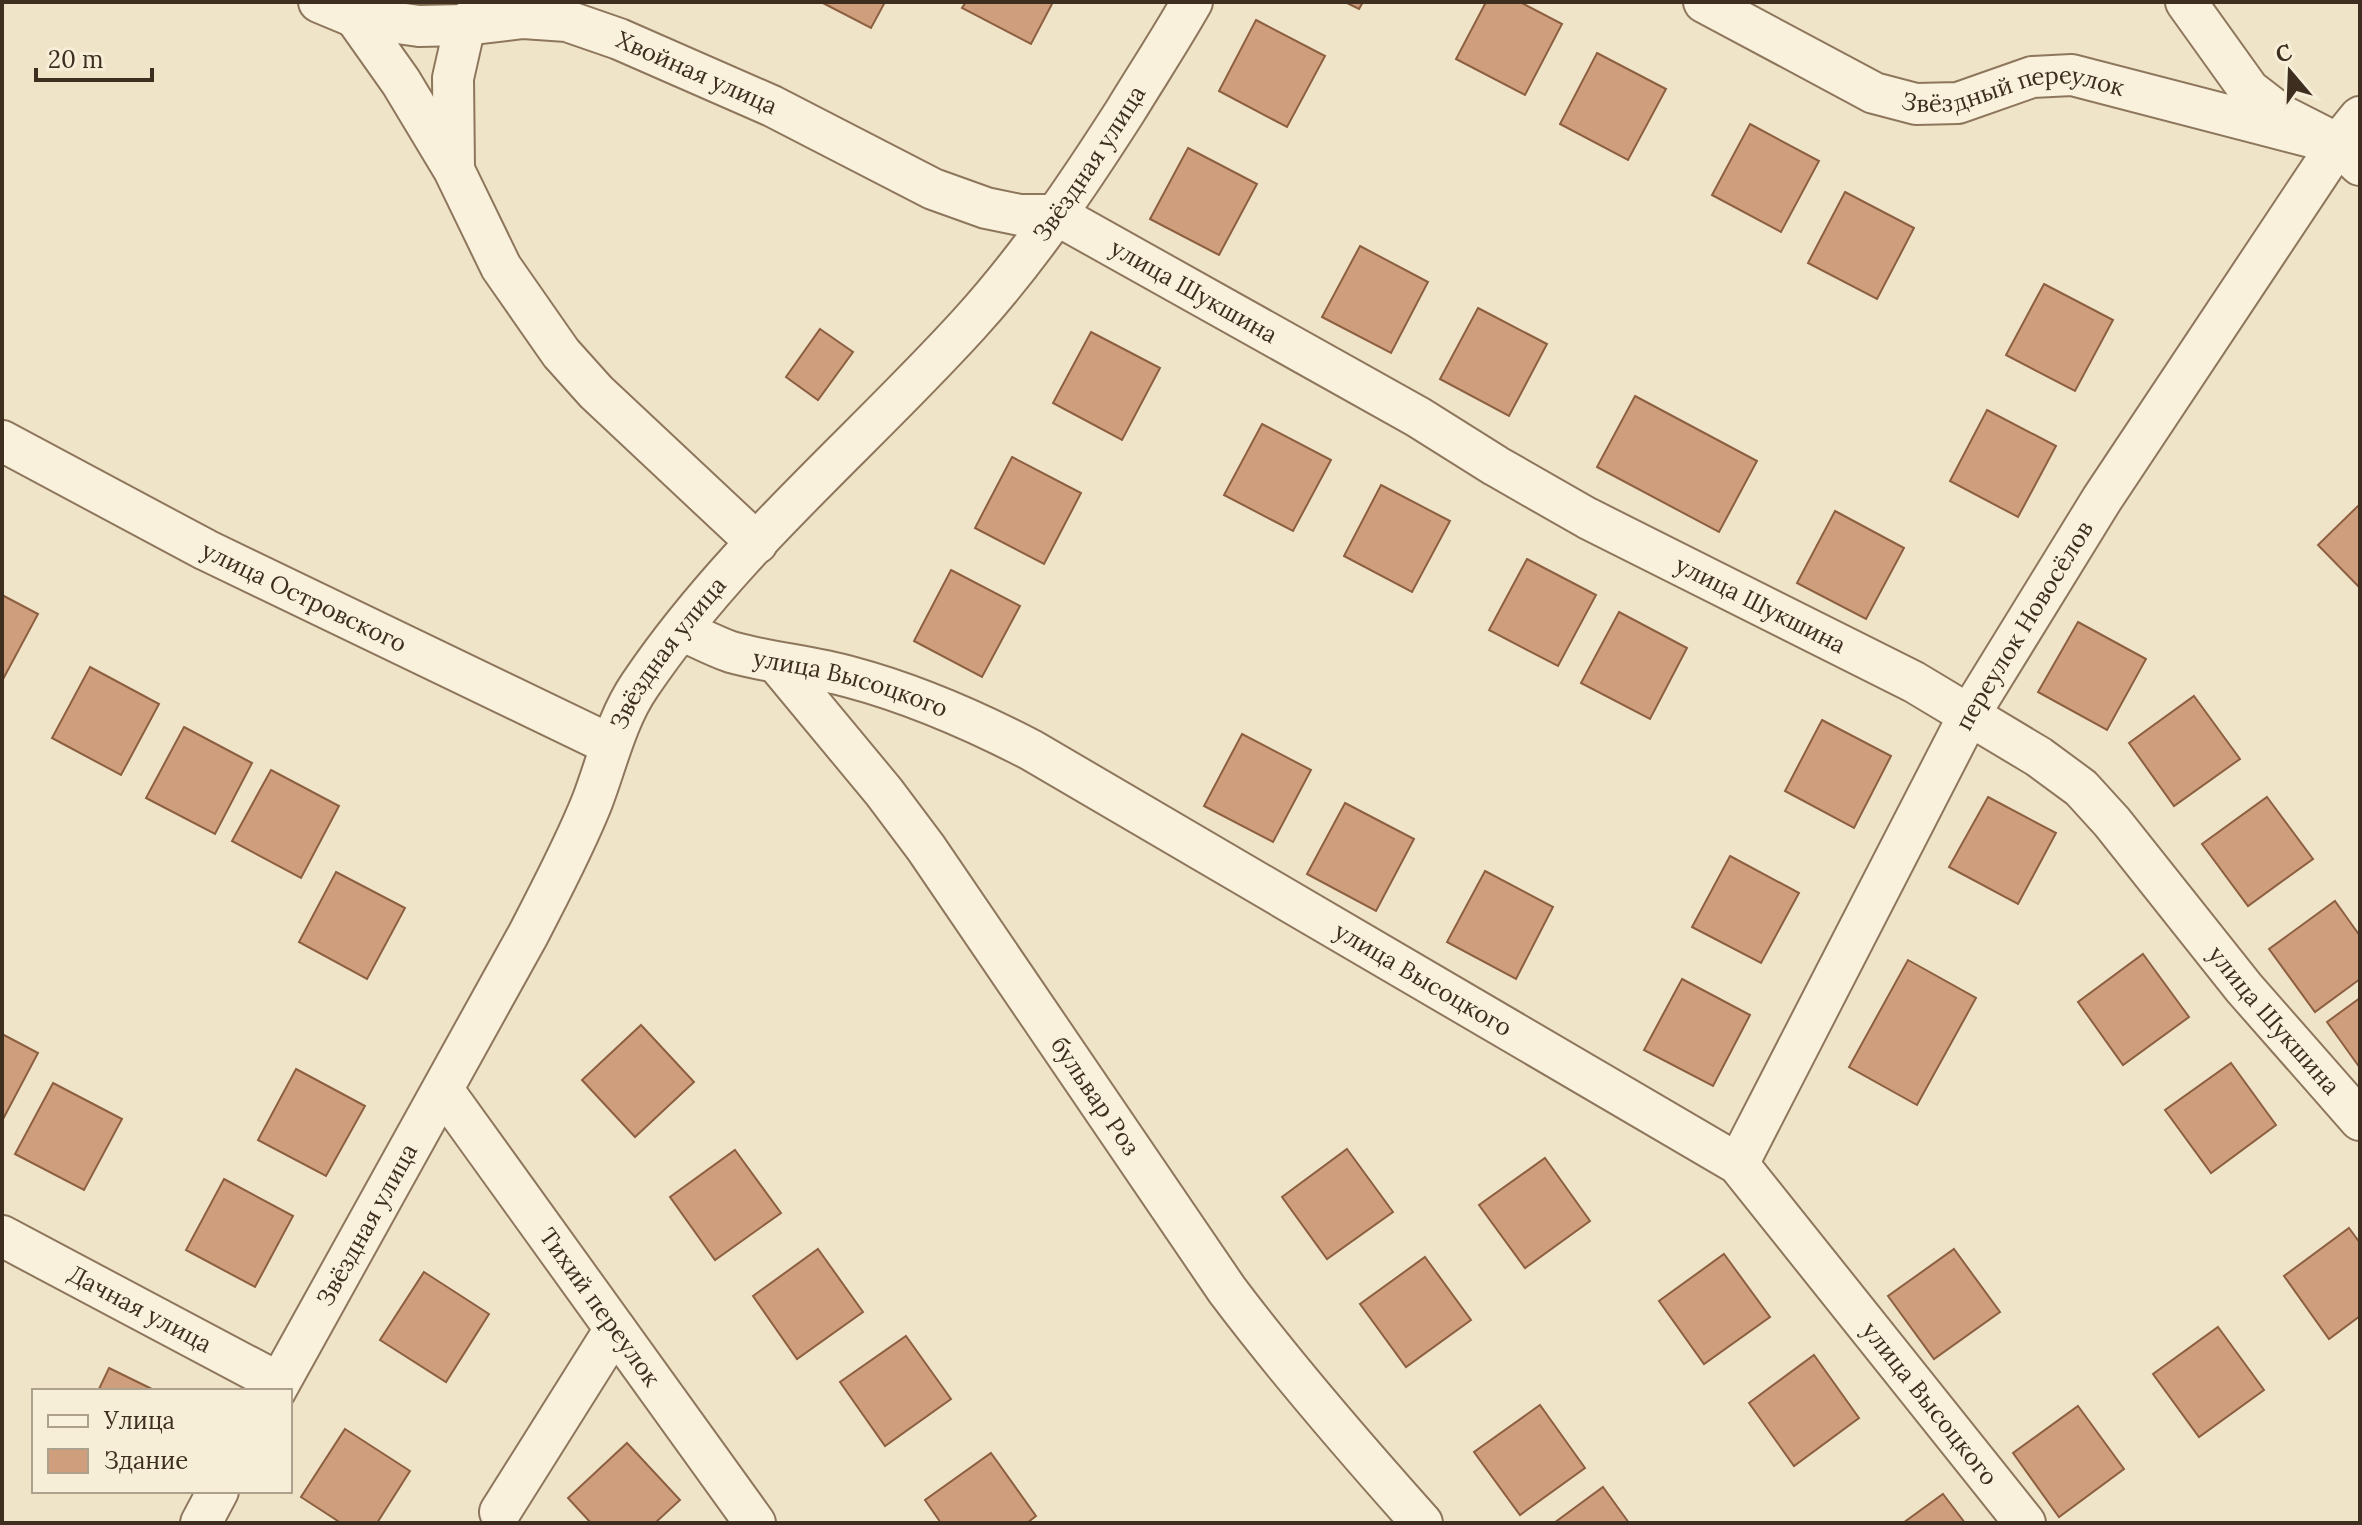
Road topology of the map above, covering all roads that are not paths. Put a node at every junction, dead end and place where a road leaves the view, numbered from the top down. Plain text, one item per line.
1 (319, 2) edge
2 (1192, 2) edge
3 (1704, 2) edge
4 (2186, 2) edge
5 (478, 14) edge
6 (355, 17) junction
7 (2353, 142) edge
8 (454, 170) junction
9 (1057, 215) junction
10 (2, 441) edge
11 (757, 543) junction
12 (681, 630) junction
13 (777, 663) junction
14 (1969, 715) junction
15 (611, 745) junction
16 (443, 1090) junction
17 (2360, 1120) edge
18 (1738, 1164) junction
19 (2, 1236) edge
20 (615, 1329) junction
21 (277, 1387) edge
22 (217, 1493) edge
23 (500, 1512) dead end
24 (201, 1523) edge
25 (755, 1523) edge
26 (1422, 1523) edge
27 (2025, 1523) edge

1 - 6 street, Хвойная улица
2 - 9 street, Звёздная улица
3 - 7 street, Звёздный переулок
4 - 7 street
5 - 6 street, Хвойная улица
5 - 8 street
5 - 9 street, Хвойная улица
6 - 8 street
7 - 14 street, переулок Новосёлов
8 - 11 street
9 - 11 street, Звёздная улица
9 - 14 street, улица Шукшина
10 - 15 street, улица Островского
11 - 12 street, Звёздная улица
12 - 13 street, улица Высоцкого
12 - 15 street, Звёздная улица
13 - 18 street, улица Высоцкого
13 - 26 street, бульвар Роз
14 - 17 street, улица Шукшина
14 - 18 street, переулок Новосёлов
15 - 16 street, Звёздная улица
16 - 20 street, Тихий переулок
16 - 21 street, Звёздная улица
18 - 27 street, улица Высоцкого
19 - 21 street, Дачная улица
20 - 23 street
20 - 25 street, Тихий переулок
22 - 24 street

